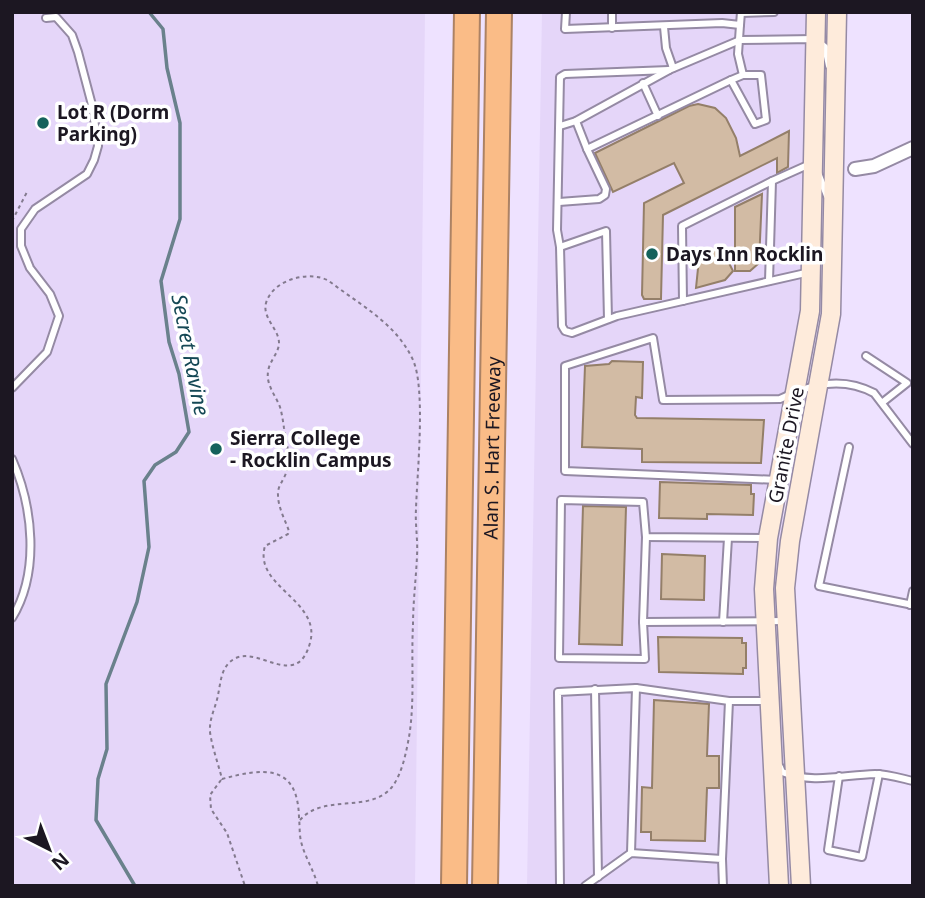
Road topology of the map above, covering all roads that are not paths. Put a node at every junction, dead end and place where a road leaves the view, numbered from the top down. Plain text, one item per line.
1 (467, 12) edge
2 (499, 12) edge
3 (566, 12) edge
4 (612, 12) edge
5 (774, 12) edge
6 (816, 12) edge
7 (837, 12) edge
8 (741, 13) edge
9 (46, 18) dead end
10 (740, 25) junction
11 (664, 27) junction
12 (612, 28) junction
13 (740, 40) junction
14 (815, 40) junction
15 (671, 69) junction
16 (743, 75) junction
17 (732, 80) junction
18 (643, 83) junction
19 (835, 95) junction
20 (658, 116) junction
21 (576, 121) junction
22 (560, 126) junction
23 (913, 148) edge
24 (587, 149) junction
25 (813, 163) junction
26 (855, 169) dead end
27 (772, 181) junction
28 (559, 202) junction
29 (833, 218) junction
30 (560, 247) junction
31 (811, 272) junction
32 (769, 281) junction
33 (683, 301) junction
34 (608, 319) junction
35 (866, 356) dead end
36 (819, 384) junction
37 (12, 388) edge
38 (796, 391) junction
39 (883, 402) junction
40 (913, 444) edge
41 (849, 447) dead end
42 (12, 459) edge
43 (779, 481) junction
44 (646, 537) junction
45 (728, 538) junction
46 (768, 538) junction
47 (913, 591) edge
48 (911, 605) edge
49 (12, 618) edge
50 (786, 621) junction
51 (643, 622) junction
52 (723, 622) junction
53 (765, 622) junction
54 (595, 688) junction
55 (636, 688) junction
56 (729, 701) junction
57 (769, 701) junction
58 (773, 754) junction
59 (878, 774) junction
60 (839, 776) junction
61 (795, 777) junction
62 (913, 781) edge
63 (631, 853) junction
64 (722, 859) junction
65 (598, 877) junction
66 (454, 886) edge
67 (485, 886) edge
68 (560, 886) edge
69 (585, 886) edge
70 (723, 886) edge
71 (779, 886) edge
72 (801, 886) edge

1 - 66 highway, Alan S. Hart Freeway
2 - 67 highway, Alan S. Hart Freeway
3 - 12 lane
4 - 12 lane
5 - 8 lane
6 - 14 street, Granite Drive
7 - 19 street, Granite Drive
8 - 10 lane
9 - 37 lane
10 - 11 lane
10 - 13 lane
11 - 12 lane
11 - 15 lane
13 - 14 lane
13 - 15 lane
13 - 16 lane
14 - 19 lane
14 - 25 street, Granite Drive
15 - 18 lane
15 - 22 lane
16 - 17 lane
16 - 17 lane
17 - 20 lane
18 - 20 lane
18 - 21 lane
19 - 29 street, Granite Drive
20 - 24 lane
21 - 22 lane
21 - 24 lane
22 - 28 lane
23 - 26 street
24 - 28 lane
25 - 27 lane
25 - 29 lane
25 - 31 street, Granite Drive
27 - 32 lane
27 - 33 lane
28 - 30 lane
29 - 36 street, Granite Drive
30 - 34 lane
30 - 34 lane
31 - 32 lane
31 - 38 street, Granite Drive
32 - 33 lane
33 - 34 lane
35 - 39 lane
36 - 38 lane
36 - 39 lane
36 - 50 street, Granite Drive
38 - 43 street, Granite Drive
38 - 43 lane
39 - 40 lane
41 - 48 lane
42 - 49 lane
43 - 46 street, Granite Drive
44 - 45 lane
44 - 51 lane
44 - 51 lane
45 - 46 lane
45 - 52 lane
46 - 53 street, Granite Drive
47 - 48 lane
50 - 53 lane
50 - 61 street, Granite Drive
51 - 52 lane
52 - 53 lane
53 - 57 street, Granite Drive
54 - 55 lane
54 - 65 lane
54 - 68 lane
55 - 56 lane
55 - 63 lane
56 - 57 lane
56 - 64 lane
57 - 58 street, Granite Drive
58 - 61 lane
58 - 71 street, Granite Drive
59 - 60 lane
59 - 60 lane
59 - 62 lane
60 - 61 lane
61 - 72 street, Granite Drive
63 - 64 lane
63 - 65 lane
64 - 70 lane
65 - 69 lane

